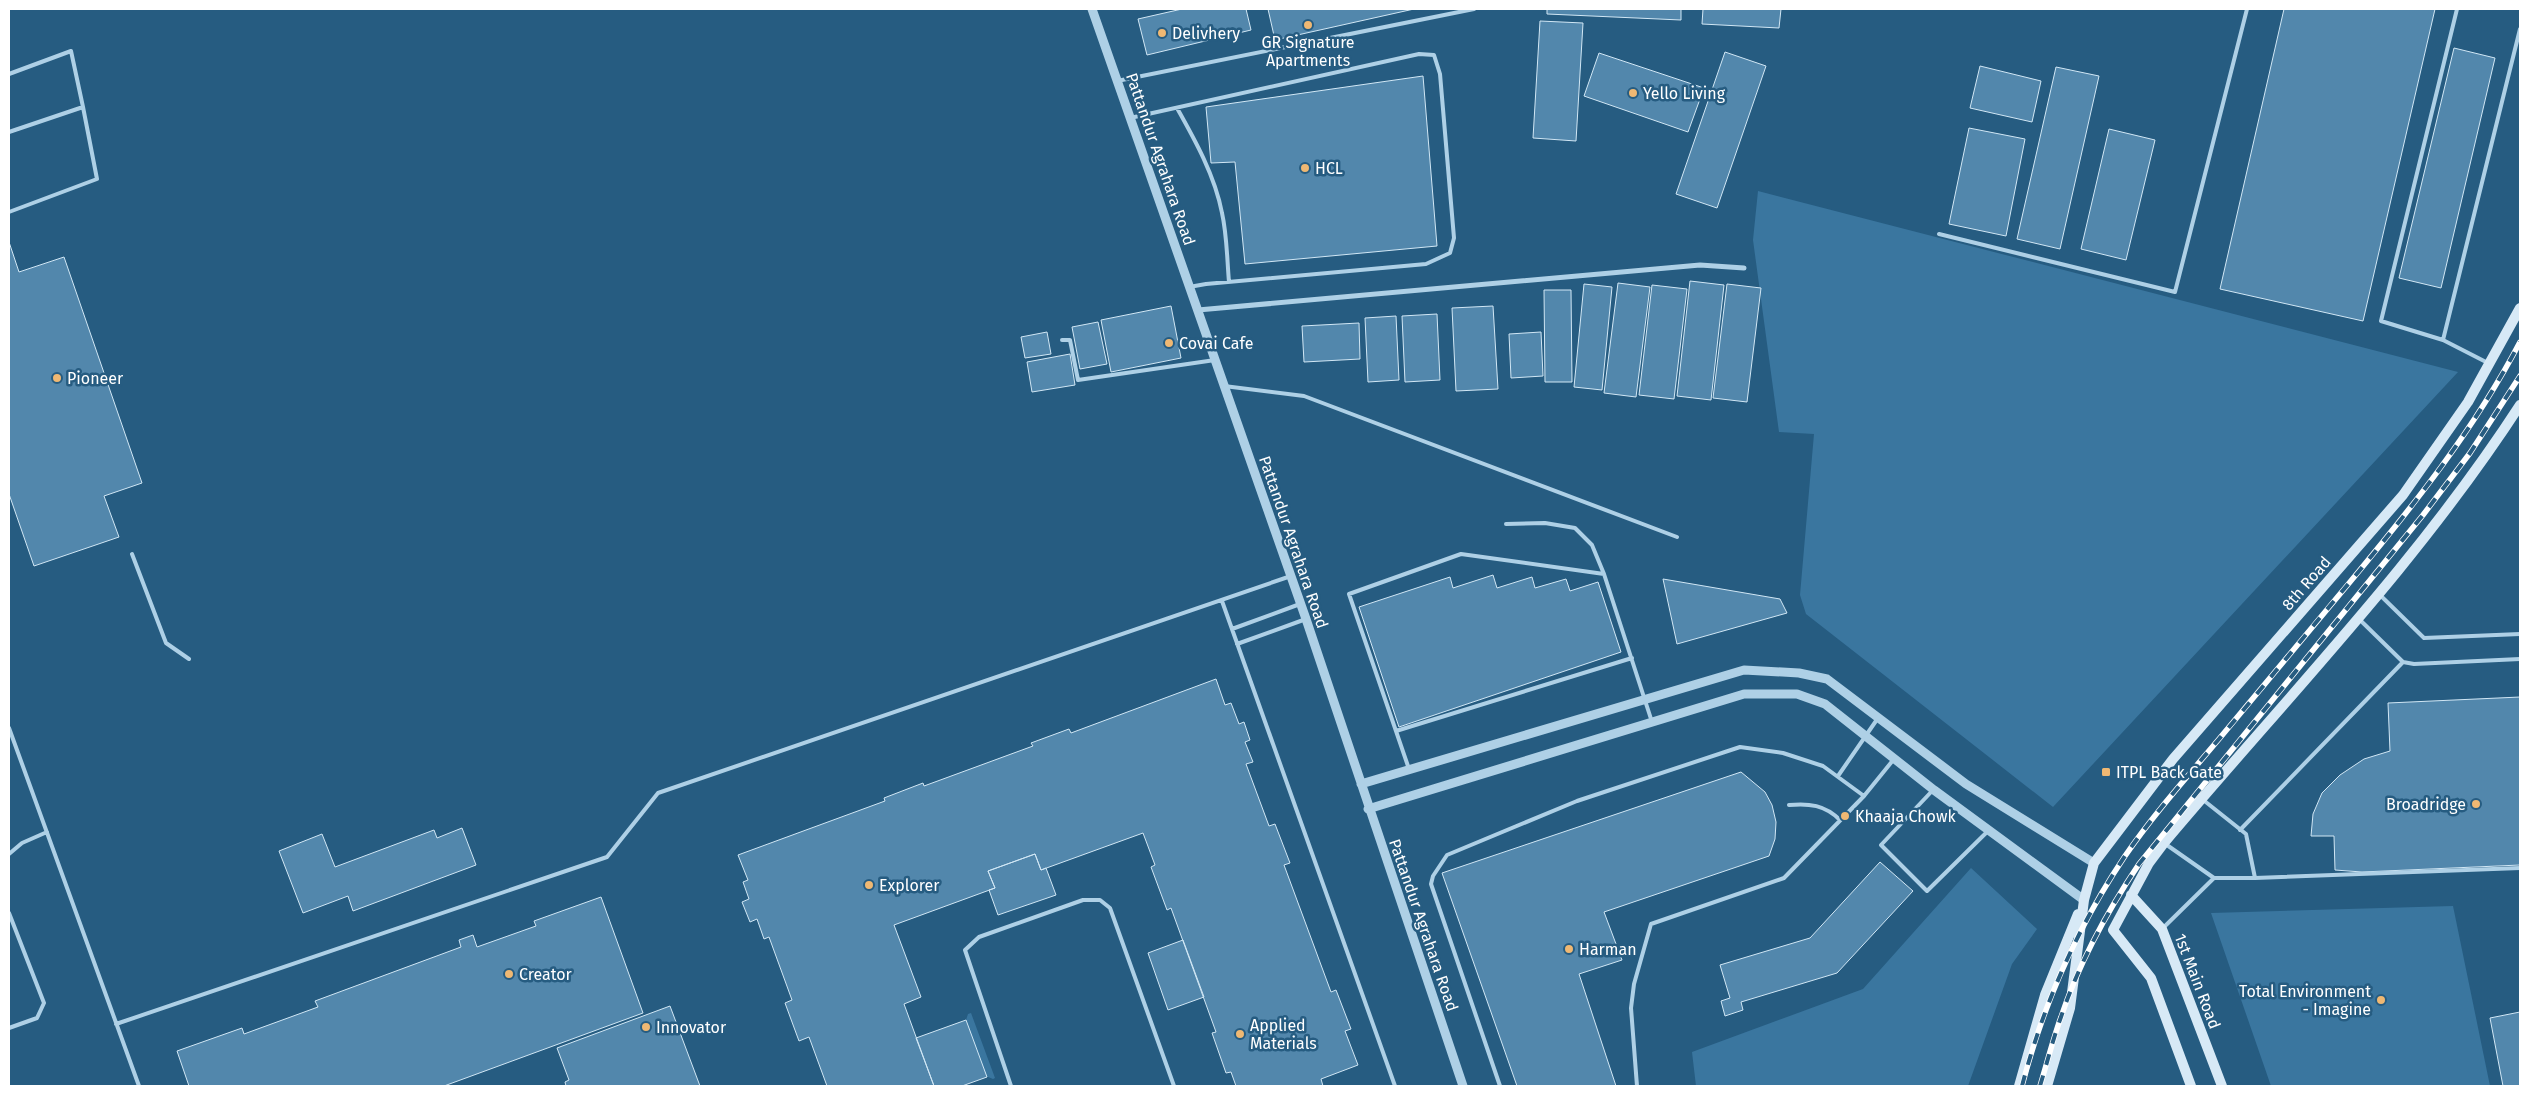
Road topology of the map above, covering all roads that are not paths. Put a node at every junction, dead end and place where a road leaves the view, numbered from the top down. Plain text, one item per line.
1 (1092, 9) edge
2 (1474, 9) edge
3 (2247, 9) edge
4 (2457, 9) edge
5 (2520, 29) edge
6 (9, 74) edge
7 (1117, 81) junction
8 (83, 106) junction
9 (1177, 108) junction
10 (1130, 118) junction
11 (9, 132) edge
12 (9, 212) edge
13 (1939, 234) dead end
14 (1744, 268) dead end
15 (1229, 282) junction
16 (1189, 287) junction
17 (2520, 308) edge
18 (1198, 310) junction
19 (1062, 340) dead end
20 (2443, 340) junction
21 (1215, 360) junction
22 (2491, 365) junction
23 (1224, 386) junction
24 (2520, 405) edge
25 (1506, 524) dead end
26 (1677, 537) dead end
27 (132, 554) dead end
28 (1604, 574) junction
29 (1291, 576) junction
30 (2380, 595) junction
31 (1222, 601) junction
32 (1300, 604) junction
33 (1306, 619) junction
34 (2359, 619) junction
35 (1232, 629) junction
36 (2520, 634) edge
37 (1238, 644) junction
38 (1632, 658) junction
39 (189, 659) dead end
40 (2520, 659) edge
41 (2403, 662) junction
42 (1645, 700) junction
43 (1878, 717) junction
44 (1652, 722) junction
45 (9, 728) edge
46 (1396, 731) junction
47 (1866, 736) junction
48 (15, 746) junction
49 (9, 748) edge
50 (1894, 759) junction
51 (1408, 769) junction
52 (1838, 776) junction
53 (1361, 784) junction
54 (1934, 790) junction
55 (1864, 796) junction
56 (2201, 799) junction
57 (1789, 804) dead end
58 (1368, 808) junction
59 (1840, 820) junction
60 (1989, 830) junction
61 (2240, 830) junction
62 (47, 832) junction
63 (2164, 843) junction
64 (9, 854) edge
65 (2094, 863) junction
66 (2520, 868) edge
67 (2214, 878) junction
68 (2255, 878) junction
69 (2130, 895) junction
70 (2084, 900) junction
71 (9, 913) edge
72 (2162, 929) junction
73 (116, 1024) junction
74 (9, 1028) edge
75 (139, 1086) edge
76 (1012, 1086) edge
77 (1174, 1086) edge
78 (1395, 1086) edge
79 (1463, 1086) edge
80 (1500, 1086) edge
81 (1637, 1086) edge
82 (2019, 1086) edge
83 (2047, 1086) edge
84 (2191, 1086) edge
85 (2222, 1086) edge

1 - 7 street, Pattandur Agrahara Road
2 - 7 lane
3 - 13 lane
4 - 20 lane
5 - 20 lane
6 - 8 lane
7 - 10 street, Pattandur Agrahara Road
8 - 11 lane
8 - 12 lane
9 - 10 lane
9 - 15 lane
9 - 15 lane
10 - 16 street, Pattandur Agrahara Road
14 - 18 street
15 - 16 lane
16 - 18 street, Pattandur Agrahara Road
17 - 22 main road, 8th Road
18 - 21 street, Pattandur Agrahara Road
19 - 21 lane
20 - 22 lane
21 - 23 street, Pattandur Agrahara Road
22 - 65 main road, 8th Road
23 - 26 lane
23 - 29 street, Pattandur Agrahara Road
24 - 30 main road
25 - 28 lane
27 - 39 lane
28 - 38 lane
28 - 46 lane
29 - 31 lane
29 - 32 street, Pattandur Agrahara Road
30 - 34 main road
30 - 36 lane
31 - 35 lane
31 - 73 lane
32 - 33 street, Pattandur Agrahara Road
32 - 35 lane
33 - 37 lane
33 - 53 street, Pattandur Agrahara Road
34 - 41 lane
34 - 56 main road
35 - 37 lane
37 - 78 lane
38 - 42 lane
38 - 46 lane
40 - 41 lane
41 - 61 lane
42 - 43 street
42 - 44 lane
42 - 51 street
43 - 47 lane
43 - 65 street
44 - 47 street
44 - 58 street
45 - 48 lane
46 - 51 lane
47 - 50 street
47 - 52 lane
48 - 49 lane
48 - 62 lane
50 - 54 street
50 - 55 lane
51 - 53 street
52 - 55 lane
52 - 80 lane
53 - 58 street, Pattandur Agrahara Road
54 - 60 street
54 - 60 lane
55 - 59 lane
56 - 61 lane
56 - 63 main road
57 - 59 lane
58 - 79 street, Pattandur Agrahara Road
59 - 81 lane
60 - 70 street
61 - 68 lane
62 - 64 lane
62 - 73 lane
63 - 67 lane
63 - 69 main road
65 - 70 main road
66 - 68 lane
67 - 68 lane
67 - 72 lane
69 - 72 main road, 1st Main Road
69 - 84 main road
70 - 82 main road
70 - 83 main road
71 - 74 lane
72 - 85 main road, 1st Main Road
73 - 75 lane
76 - 77 lane

